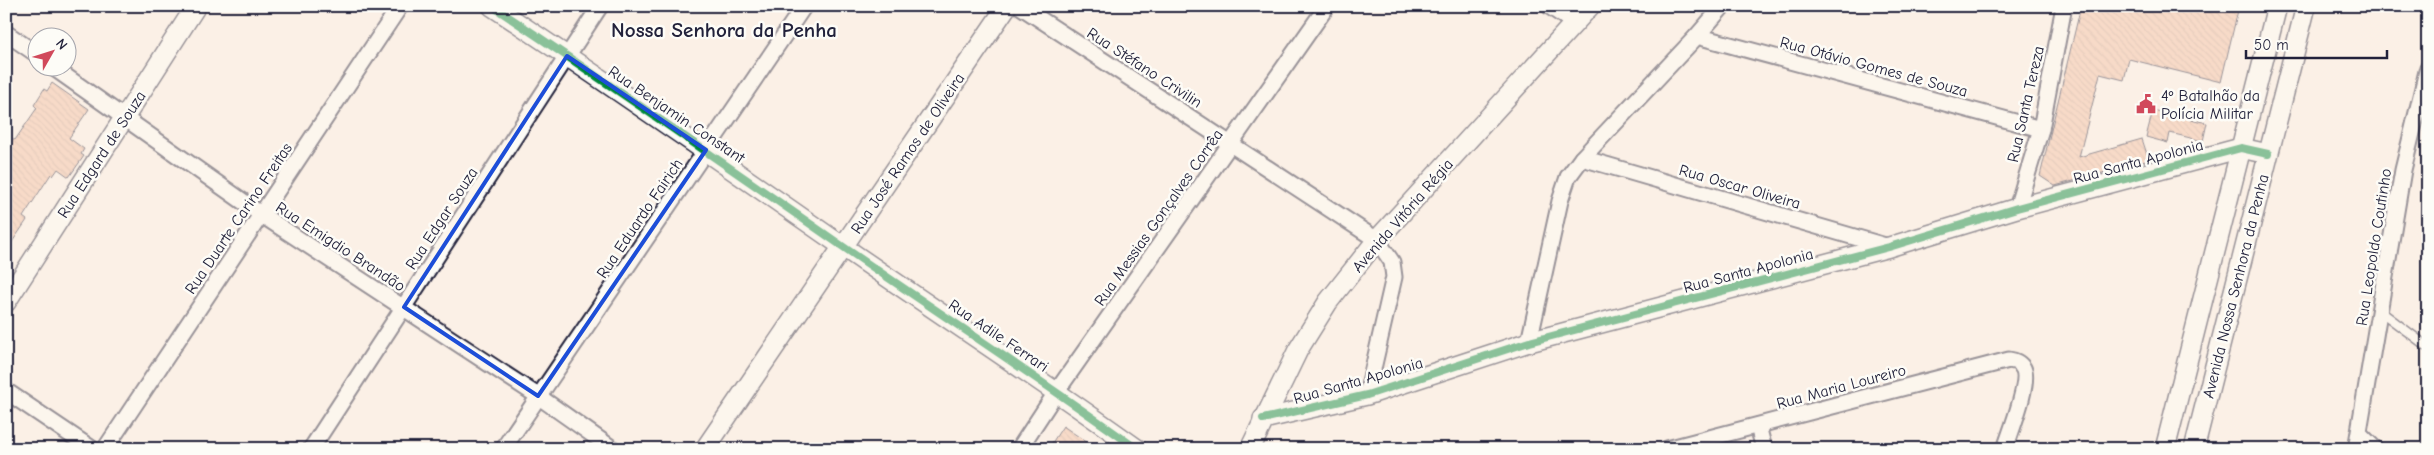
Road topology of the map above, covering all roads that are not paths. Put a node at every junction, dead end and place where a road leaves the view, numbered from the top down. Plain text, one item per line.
1 (196, 6) edge
2 (400, 6) edge
3 (492, 6) edge
4 (600, 6) edge
5 (804, 6) edge
6 (1007, 6) edge
7 (1020, 6) edge
8 (1327, 6) edge
9 (1549, 6) edge
10 (1590, 6) edge
11 (1723, 6) edge
12 (2064, 6) edge
13 (2277, 6) edge
14 (2306, 6) edge
15 (1574, 23) junction
16 (6, 33) edge
17 (1697, 36) junction
18 (28, 49) edge
19 (567, 56) junction
20 (2428, 67) edge
21 (68, 78) edge
22 (125, 117) junction
23 (2041, 129) junction
24 (1232, 144) junction
25 (2241, 148) junction
26 (706, 150) junction
27 (2268, 154) junction
28 (1582, 158) junction
29 (2017, 208) junction
30 (262, 216) junction
31 (1377, 240) junction
32 (843, 246) junction
33 (1889, 247) junction
34 (2203, 298) junction
35 (6, 302) edge
36 (2230, 305) junction
37 (404, 307) junction
38 (2380, 311) junction
39 (1530, 342) junction
40 (2428, 347) edge
41 (6, 390) edge
42 (1056, 391) junction
43 (1367, 394) junction
44 (538, 396) junction
45 (1263, 420) junction
46 (1758, 426) junction
47 (2358, 442) edge
48 (2166, 445) edge
49 (92, 449) edge
50 (105, 449) edge
51 (311, 449) edge
52 (502, 449) edge
53 (613, 449) edge
54 (704, 449) edge
55 (1019, 449) edge
56 (1137, 449) edge
57 (1250, 449) edge
58 (1667, 449) edge
59 (1764, 449) edge
60 (2005, 449) edge
61 (2194, 449) edge
62 (2375, 449) edge

1 - 22 street, Rua Edgard de Souza
2 - 30 street, Rua Duarte Carino Freitas
3 - 19 street, Rua Benjamin Constant
4 - 19 street, Rua Edgar Souza
5 - 26 street, Rua Eduardo Fairich
6 - 32 street, Rua José Ramos de Oliveira
7 - 24 street, Rua Stéfano Crivilin
8 - 24 street, Rua Messias Gonçalves Corrêa
9 - 15 street
10 - 15 street, Avenida Vitória Régia
11 - 17 street
12 - 23 street, Rua Santa Tereza
13 - 25 street, Avenida Nossa Senhora da Penha
14 - 27 street, Avenida Nossa Senhora da Penha
15 - 31 street, Avenida Vitória Régia
16 - 18 street
17 - 23 street, Rua Otávio Gomes de Souza
17 - 28 street
19 - 26 street, Rua Benjamin Constant
19 - 37 street, Rua Edgar Souza
20 - 38 street, Rua Leopoldo Coutinho
21 - 22 street, Rua Emigdio Brandão
22 - 30 street, Rua Emigdio Brandão
22 - 35 street, Rua Edgard de Souza
23 - 29 street, Rua Santa Tereza
24 - 31 street, Rua Stéfano Crivilin
24 - 42 street, Rua Messias Gonçalves Corrêa
25 - 27 street
25 - 29 street, Rua Santa Apolonia
25 - 34 street, Avenida Nossa Senhora da Penha
26 - 32 street, Rua Benjamin Constant
26 - 44 street, Rua Eduardo Fairich
27 - 36 street, Avenida Nossa Senhora da Penha
28 - 33 street, Rua Oscar Oliveira
28 - 39 street
29 - 33 street, Rua Santa Apolonia
30 - 37 street, Rua Emigdio Brandão
30 - 50 street, Rua Duarte Carino Freitas
31 - 43 street
31 - 45 street, Avenida Vitória Régia
32 - 42 street, Rua Adile Ferrari
32 - 54 street, Rua José Ramos de Oliveira
33 - 39 street, Rua Santa Apolonia
34 - 36 street
34 - 48 street, Avenida Nossa Senhora da Penha
36 - 61 street, Avenida Nossa Senhora da Penha
37 - 44 street, Rua Emigdio Brandão
37 - 51 street, Rua Edgar Souza
38 - 40 lane
38 - 47 street, Rua Leopoldo Coutinho
39 - 43 street, Rua Santa Apolonia
41 - 49 street
42 - 55 street, Rua Messias Gonçalves Corrêa
42 - 56 street, Rua Adile Ferrari
43 - 45 street, Rua Santa Apolonia
44 - 52 street, Rua Eduardo Fairich
44 - 53 street, Rua Emigdio Brandão
45 - 57 street, Avenida Vitória Régia
46 - 58 street, Rua Maria Loureiro
46 - 59 street
46 - 60 street, Rua Maria Loureiro
47 - 62 street
48 - 61 street

